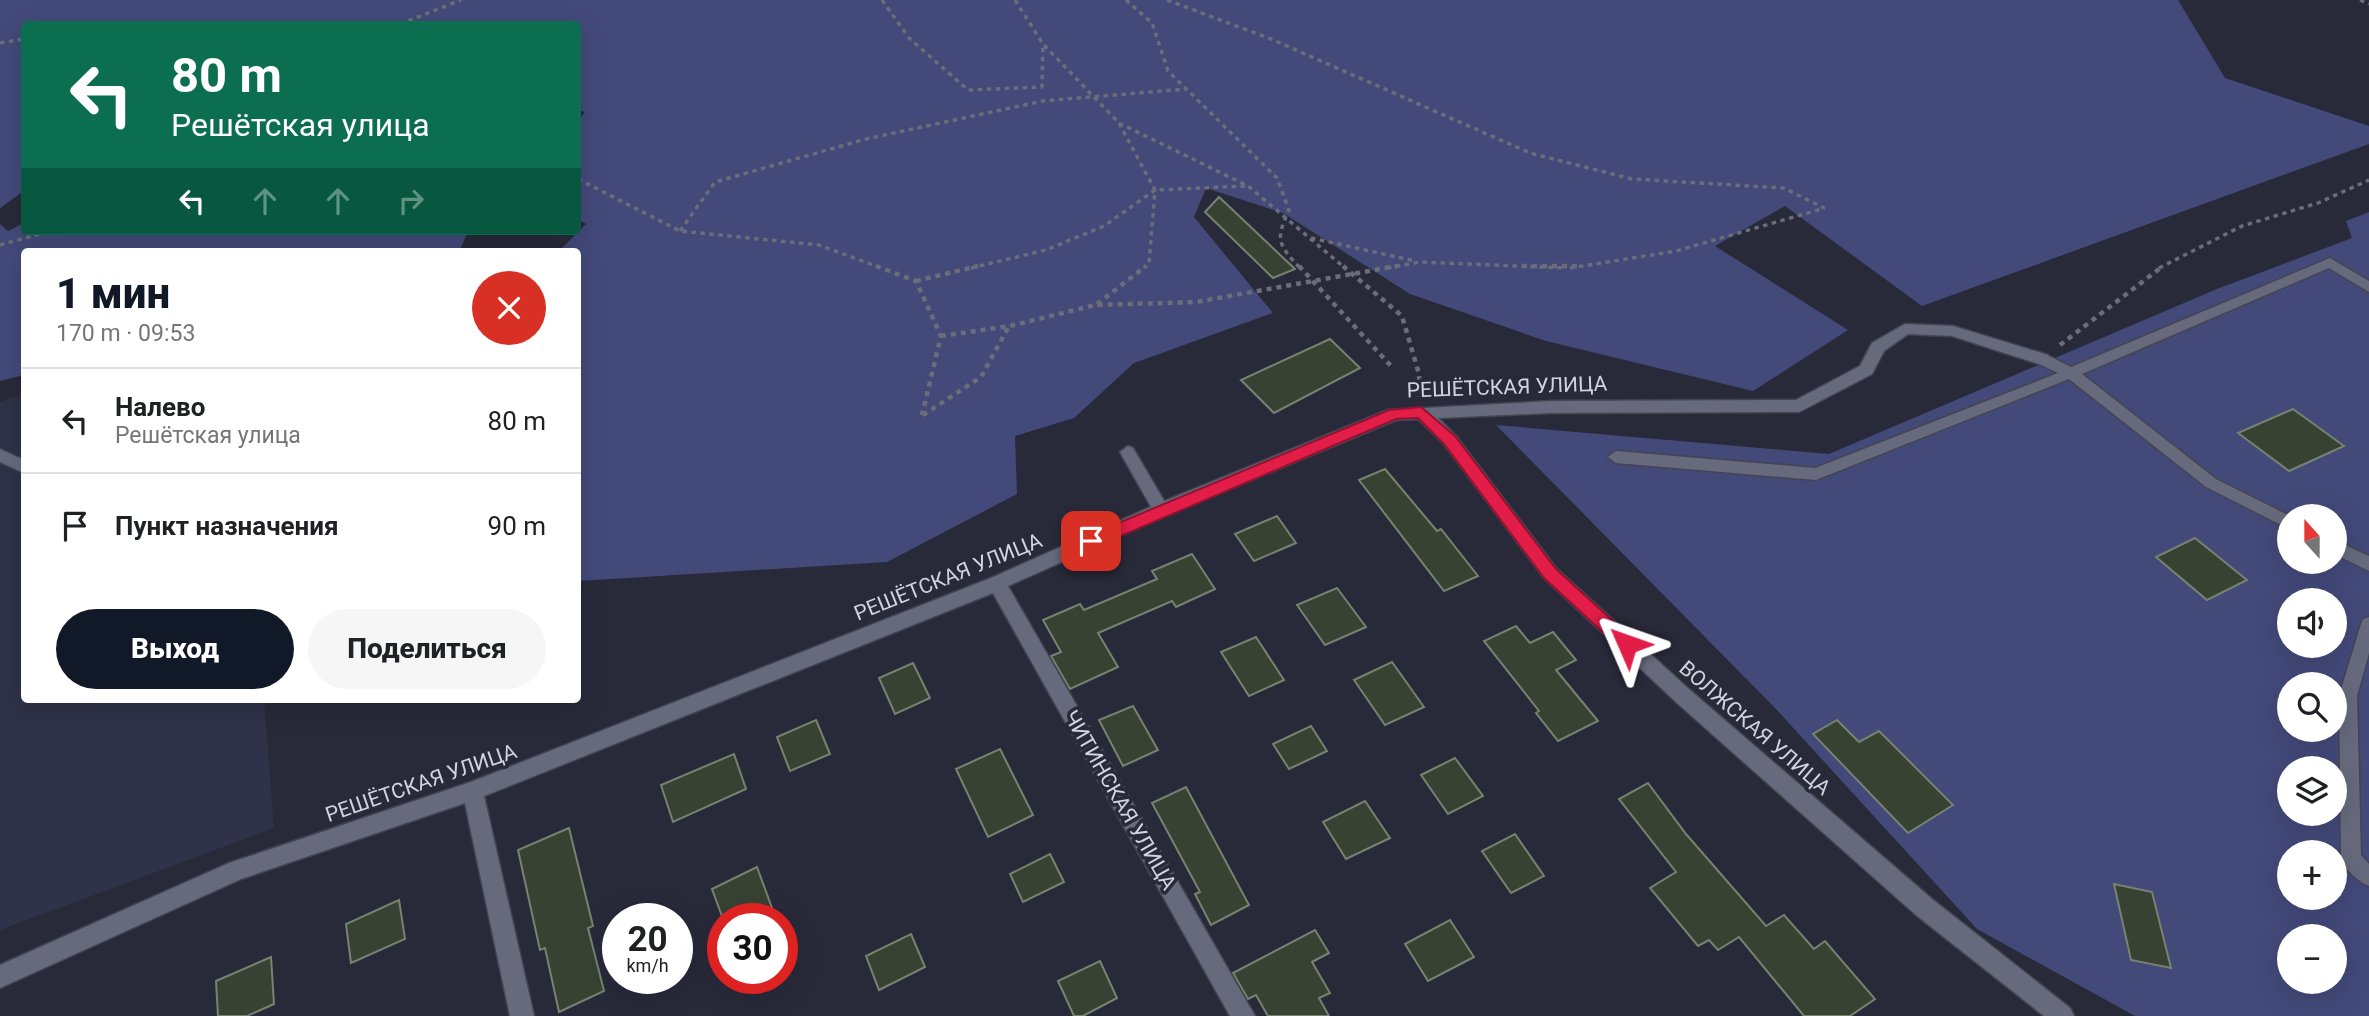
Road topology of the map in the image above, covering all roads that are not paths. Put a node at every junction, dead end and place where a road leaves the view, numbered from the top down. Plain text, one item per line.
1 (2369, 287) edge
2 (2042, 359) joint
3 (2071, 373) junction
4 (1421, 412) junction
5 (1128, 452) dead end
6 (0, 455) edge
7 (1616, 457) dead end
8 (21, 466) edge
9 (1161, 510) junction
10 (2277, 517) edge
11 (2347, 553) edge
12 (2369, 564) edge
13 (997, 583) junction
14 (2369, 624) edge
15 (473, 791) junction
16 (2369, 877) edge
17 (0, 977) edge
18 (522, 1016) edge
19 (1243, 1016) edge
20 (2062, 1016) edge

1 - 3 lane
2 - 3 lane
2 - 4 street, РЕШЁТСКАЯ УЛИЦА
3 - 7 lane
3 - 10 lane
4 - 9 street, РЕШЁТСКАЯ УЛИЦА
4 - 20 street, ВОЛЖСКАЯ УЛИЦА
5 - 9 lane
6 - 8 lane
9 - 13 street, РЕШЁТСКАЯ УЛИЦА
11 - 12 lane
13 - 15 street, РЕШЁТСКАЯ УЛИЦА
13 - 19 street, ЧИТИНСКАЯ УЛИЦА
14 - 16 lane
15 - 17 street, РЕШЁТСКАЯ УЛИЦА
15 - 18 street

